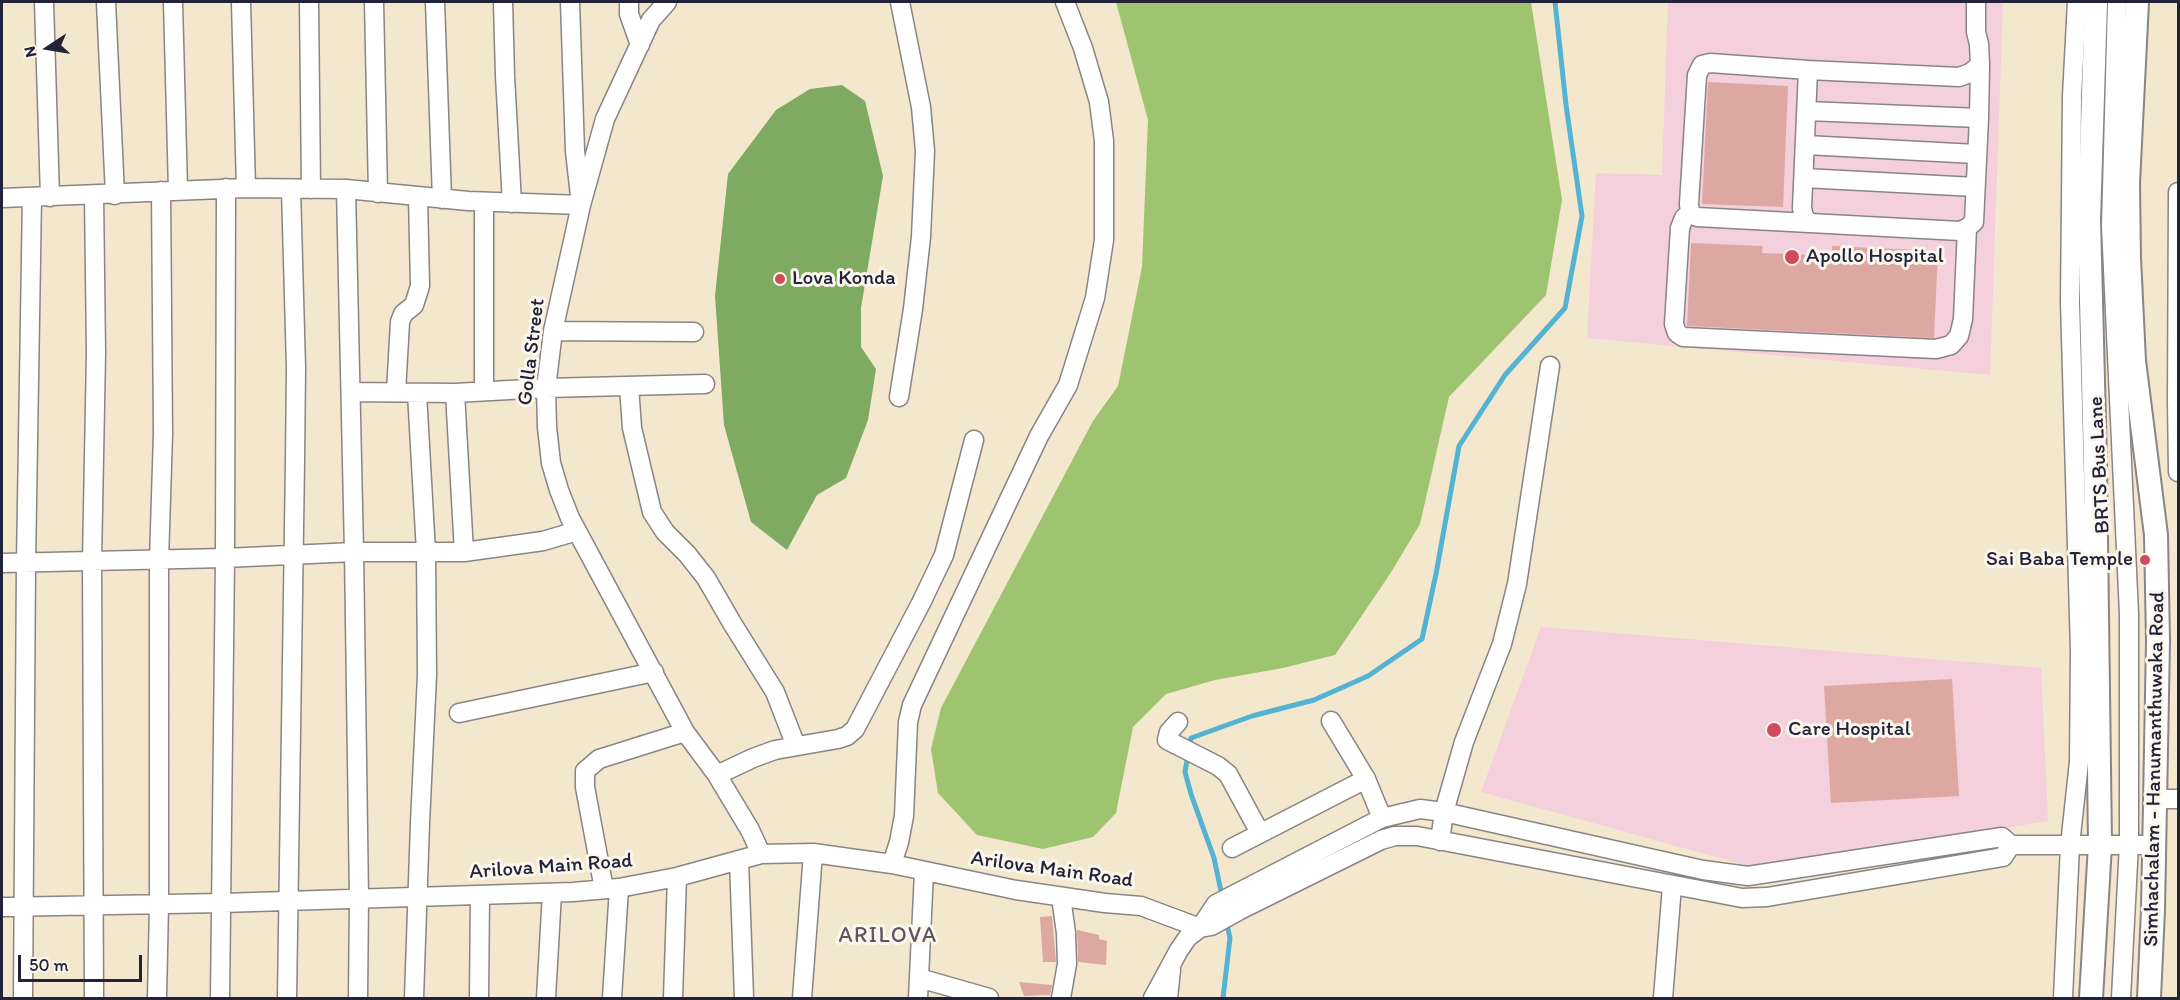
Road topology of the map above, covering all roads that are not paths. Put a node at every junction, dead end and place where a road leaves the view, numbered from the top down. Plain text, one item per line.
1 (44, 2) edge
2 (106, 2) edge
3 (173, 2) edge
4 (241, 2) edge
5 (309, 2) edge
6 (374, 2) edge
7 (435, 2) edge
8 (503, 2) edge
9 (570, 2) edge
10 (629, 2) edge
11 (667, 2) edge
12 (900, 2) edge
13 (1065, 2) edge
14 (1976, 2) edge
15 (1985, 2) edge
16 (2077, 2) edge
17 (2096, 2) edge
18 (2117, 2) edge
19 (2137, 2) edge
20 (1979, 44) junction
21 (640, 45) junction
22 (1980, 65) junction
23 (1808, 70) junction
24 (1807, 111) junction
25 (1979, 118) junction
26 (1806, 146) junction
27 (1976, 154) junction
28 (1804, 178) junction
29 (1975, 187) junction
30 (226, 188) junction
31 (246, 188) junction
32 (291, 189) junction
33 (311, 189) junction
34 (346, 189) junction
35 (170, 191) junction
36 (2178, 192) edge
37 (378, 193) junction
38 (94, 195) junction
39 (115, 195) junction
40 (418, 196) junction
41 (41, 197) junction
42 (2, 198) edge
43 (442, 199) junction
44 (484, 202) junction
45 (512, 202) junction
46 (581, 205) junction
47 (1690, 213) junction
48 (1810, 223) junction
49 (1967, 228) junction
50 (2178, 249) edge
51 (553, 331) junction
52 (694, 332) dead end
53 (1550, 366) dead end
54 (705, 384) dead end
55 (628, 386) junction
56 (546, 388) junction
57 (484, 391) junction
58 (351, 392) junction
59 (396, 392) junction
60 (417, 393) junction
61 (455, 393) junction
62 (899, 397) dead end
63 (974, 440) dead end
64 (2178, 463) edge
65 (2178, 471) edge
66 (577, 531) junction
67 (354, 552) junction
68 (426, 552) junction
69 (464, 552) junction
70 (293, 555) junction
71 (225, 558) junction
72 (159, 560) junction
73 (92, 561) junction
74 (2, 563) edge
75 (26, 563) junction
76 (654, 672) junction
77 (459, 713) dead end
78 (1331, 721) dead end
79 (1179, 722) dead end
80 (685, 732) junction
81 (796, 746) junction
82 (717, 776) junction
83 (1366, 779) junction
84 (2154, 799) junction
85 (2178, 799) edge
86 (1444, 812) junction
87 (1382, 818) junction
88 (1260, 833) junction
89 (1440, 841) junction
90 (2129, 844) junction
91 (2011, 845) junction
92 (2070, 845) junction
93 (2100, 845) junction
94 (2154, 845) junction
95 (1232, 848) dead end
96 (813, 853) junction
97 (761, 854) junction
98 (739, 860) junction
99 (892, 864) junction
100 (924, 872) junction
101 (677, 877) junction
102 (1672, 886) junction
103 (611, 889) junction
104 (552, 893) junction
105 (480, 895) junction
106 (417, 897) junction
107 (1061, 897) junction
108 (359, 899) junction
109 (289, 901) junction
110 (222, 903) junction
111 (159, 904) junction
112 (95, 905) junction
113 (2, 906) edge
114 (22, 906) junction
115 (1200, 928) junction
116 (1171, 966) junction
117 (919, 978) junction
118 (23, 999) edge
119 (94, 999) edge
120 (157, 999) edge
121 (220, 999) edge
122 (287, 999) edge
123 (357, 999) edge
124 (414, 999) edge
125 (479, 999) edge
126 (546, 999) edge
127 (612, 999) edge
128 (673, 999) edge
129 (744, 999) edge
130 (802, 999) edge
131 (918, 999) edge
132 (989, 999) edge
133 (1061, 999) edge
134 (1153, 999) edge
135 (1168, 999) edge
136 (1663, 999) edge
137 (2063, 999) edge
138 (2091, 999) edge
139 (2121, 999) edge
140 (2149, 999) edge

1 - 41 street
2 - 39 street
3 - 35 street
4 - 31 street
5 - 33 street
6 - 37 street
7 - 43 street
8 - 45 street
9 - 46 street
10 - 21 street
11 - 21 street, Golla Street
12 - 62 street
13 - 99 street
14 - 20 street
15 - 20 street
16 - 92 street
17 - 93 main road
18 - 90 street, BRTS Bus Lane
19 - 84 main road, Simhachalam - Hanumanthuwaka Road
20 - 22 street
21 - 46 street, Golla Street
22 - 23 street
22 - 25 street
23 - 24 street
23 - 47 street
24 - 25 street
24 - 26 street
25 - 27 street
26 - 27 street
26 - 28 street
27 - 29 street
28 - 29 street
28 - 48 street
29 - 49 street
30 - 31 street
30 - 35 street
30 - 71 street
31 - 32 street
32 - 33 street
32 - 70 street
33 - 34 street
34 - 37 street
34 - 58 street
35 - 39 street
35 - 72 street
36 - 50 street
37 - 40 street
38 - 39 street
38 - 41 street
38 - 73 street
40 - 43 street
40 - 59 street
41 - 42 street
41 - 75 street
43 - 44 street
44 - 45 street
44 - 57 street
45 - 46 street
46 - 51 street, Golla Street
47 - 48 street
47 - 49 street
48 - 49 street
50 - 64 street
51 - 52 street
51 - 56 street, Golla Street
53 - 86 street
54 - 55 street
55 - 56 street
55 - 81 street
56 - 57 street
56 - 66 street, Golla Street
57 - 61 street
58 - 59 street
58 - 67 street
59 - 60 street
60 - 61 street
60 - 68 street
61 - 69 street
63 - 81 street
64 - 65 street
66 - 69 street
66 - 76 street, Golla Street
67 - 68 street
67 - 70 street
67 - 108 street
68 - 69 street
68 - 106 street
70 - 71 street
70 - 109 street
71 - 72 street
71 - 110 street
72 - 73 street
72 - 111 street
73 - 75 street
73 - 112 street
74 - 75 street
75 - 114 street
76 - 77 street
76 - 80 street, Golla Street
78 - 83 street
79 - 88 street
80 - 82 street, Golla Street
80 - 103 street
81 - 82 street
82 - 97 street, Golla Street
83 - 87 street
83 - 88 street
84 - 85 street
84 - 94 main road, Simhachalam - Hanumanthuwaka Road
86 - 87 street
86 - 89 street
86 - 91 street
87 - 115 street
88 - 95 street
89 - 102 street
89 - 115 street
90 - 93 street
90 - 94 street
90 - 139 street, BRTS Bus Lane
91 - 92 street
91 - 102 street
92 - 93 street
92 - 137 street
93 - 138 main road
94 - 140 main road, Simhachalam - Hanumanthuwaka Road
96 - 97 street, Arilova Main Road
96 - 99 street, Arilova Main Road
96 - 130 street
97 - 98 street, Arilova Main Road
98 - 101 street, Arilova Main Road
98 - 129 street
99 - 100 street, Arilova Main Road
100 - 107 street, Arilova Main Road
100 - 117 street
101 - 103 street, Arilova Main Road
101 - 128 street
102 - 136 street
103 - 104 street, Arilova Main Road
103 - 127 street
104 - 105 street, Arilova Main Road
104 - 126 street
105 - 106 street, Arilova Main Road
105 - 125 street
106 - 108 street, Arilova Main Road
106 - 124 street
107 - 115 street, Arilova Main Road
107 - 133 street
108 - 109 street, Arilova Main Road
108 - 123 street
109 - 110 street, Arilova Main Road
109 - 122 street
110 - 111 street, Arilova Main Road
110 - 121 street
111 - 112 street, Arilova Main Road
111 - 120 street
112 - 114 street, Arilova Main Road
112 - 119 street
113 - 114 street, Arilova Main Road
114 - 118 street
115 - 116 street
116 - 134 street
116 - 135 street
117 - 131 street
117 - 132 street

